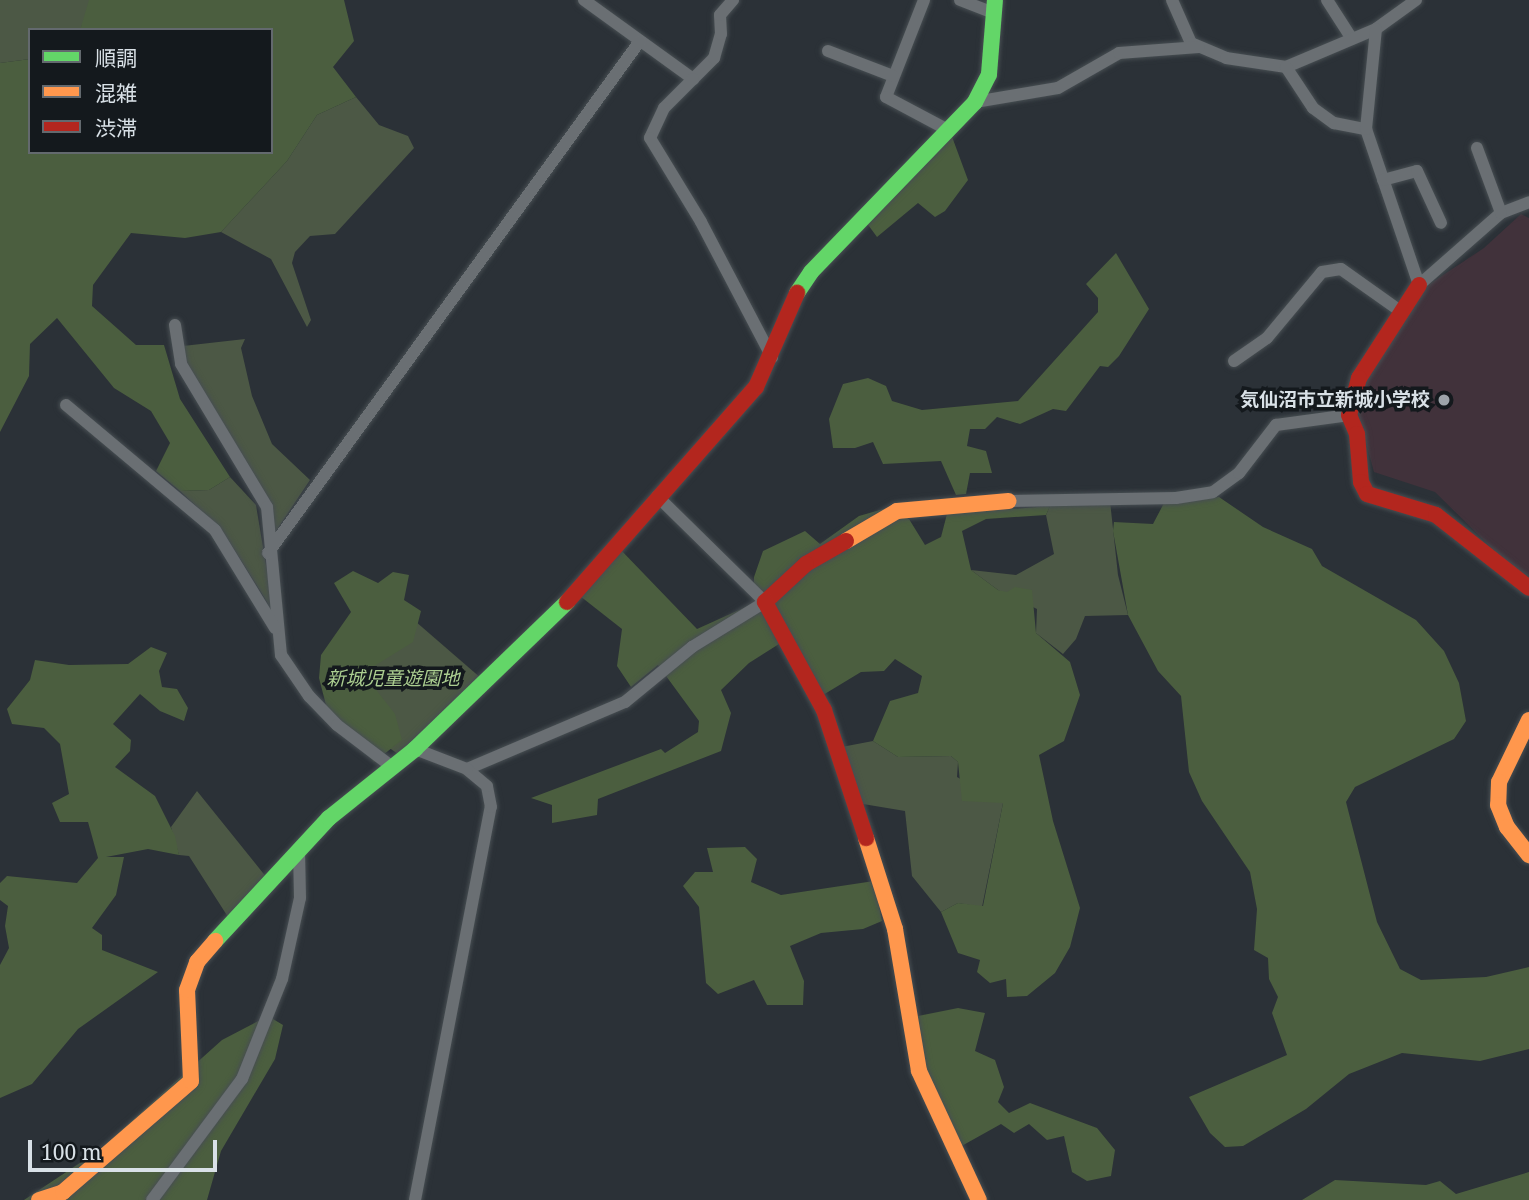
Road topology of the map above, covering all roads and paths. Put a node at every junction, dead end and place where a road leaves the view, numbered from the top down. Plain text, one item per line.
1 (584, 0) edge
2 (733, 0) edge
3 (924, 0) edge
4 (960, 0) edge
5 (1172, 0) edge
6 (1327, 0) edge
7 (1416, 0) edge
8 (993, 6) edge
9 (1376, 29) junction
10 (1352, 39) junction
11 (640, 41) junction
12 (1199, 47) junction
13 (828, 51) dead end
14 (1286, 67) junction
15 (893, 76) junction
16 (693, 79) junction
17 (975, 102) junction
18 (1366, 129) junction
19 (948, 130) junction
20 (1477, 148) dead end
21 (1383, 180) junction
22 (1529, 201) edge
23 (1501, 213) junction
24 (1441, 223) dead end
25 (1419, 285) junction
26 (1400, 311) junction
27 (175, 325) dead end
28 (772, 357) junction
29 (1234, 361) dead end
30 (66, 405) dead end
31 (1349, 415) junction
32 (657, 496) junction
33 (1009, 501) joint
34 (268, 553) junction
35 (1529, 588) edge
36 (765, 602) junction
37 (279, 635) junction
38 (1529, 720) edge
39 (415, 749) junction
40 (391, 766) junction
41 (467, 769) junction
42 (299, 851) junction
43 (1529, 855) edge
44 (39, 1200) edge
45 (152, 1200) edge
46 (415, 1200) edge
47 (979, 1200) edge

1 - 11 street
2 - 16 street
3 - 15 street
4 - 8 street
5 - 12 street
6 - 10 street
7 - 9 street
8 - 17 street
9 - 10 street
9 - 18 street
10 - 14 street
11 - 16 street
11 - 34 street
12 - 14 street
12 - 17 street
13 - 15 street
14 - 18 street
15 - 19 street
16 - 28 street
17 - 19 street
18 - 21 street
19 - 28 street
20 - 23 street
21 - 24 street
21 - 25 street
22 - 23 street
23 - 25 street
25 - 26 street
26 - 29 street
26 - 31 street
27 - 34 street
28 - 32 street
30 - 37 street
31 - 33 street
31 - 35 street
32 - 36 street
32 - 39 street
33 - 36 street
34 - 37 street
36 - 41 street
36 - 47 street
37 - 40 street
38 - 43 street
39 - 40 street
39 - 41 street
40 - 42 street
41 - 46 street
42 - 44 street
42 - 45 street

